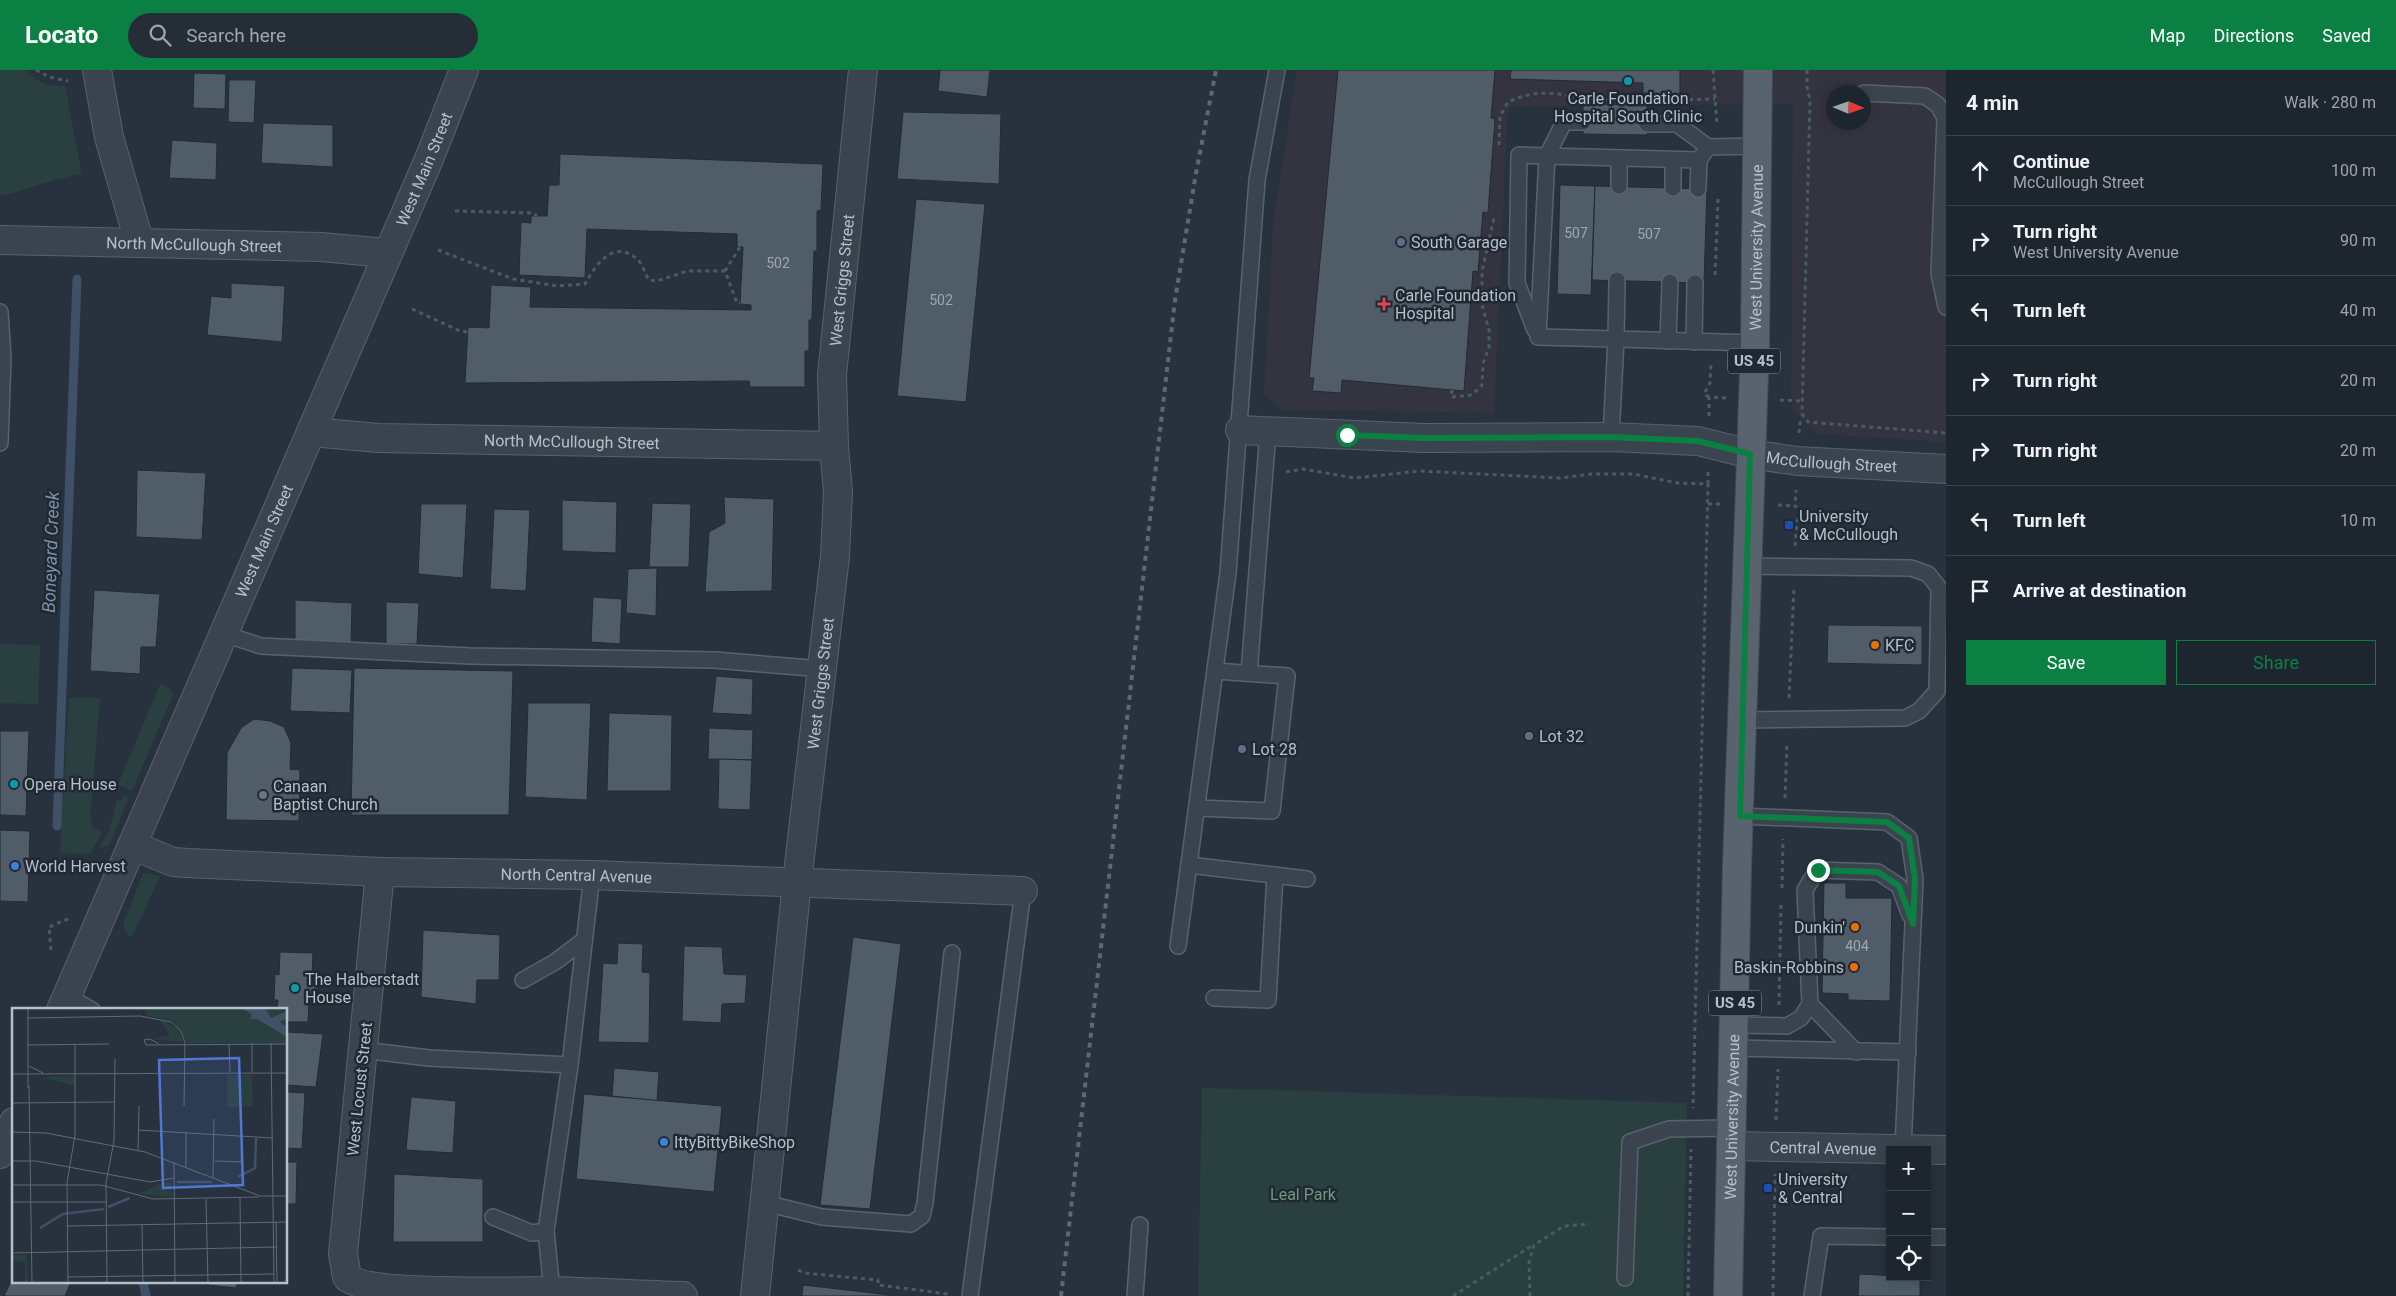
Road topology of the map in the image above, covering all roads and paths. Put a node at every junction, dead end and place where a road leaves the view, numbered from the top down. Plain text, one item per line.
1 (36, 70) edge
2 (97, 70) edge
3 (464, 70) edge
4 (863, 70) edge
5 (1277, 70) edge
6 (1713, 70) edge
7 (1758, 70) edge
8 (1808, 70) edge
9 (68, 81) dead end
10 (1871, 93) edge
11 (1583, 122) dead end
12 (1647, 124) dead end
13 (1712, 146) junction
14 (1758, 146) junction
15 (1547, 156) junction
16 (1619, 158) junction
17 (1673, 160) junction
18 (1699, 160) junction
19 (1618, 186) dead end
20 (1673, 188) dead end
21 (1698, 189) dead end
22 (1718, 190) dead end
23 (454, 211) dead end
24 (537, 216) dead end
25 (0, 240) edge
26 (139, 241) junction
27 (740, 247) dead end
28 (438, 250) dead end
29 (386, 253) junction
30 (725, 271) junction
31 (1617, 280) dead end
32 (1670, 282) dead end
33 (1695, 283) dead end
34 (1715, 284) dead end
35 (740, 303) dead end
36 (1946, 307) edge
37 (412, 309) dead end
38 (0, 312) edge
39 (468, 332) dead end
40 (1538, 338) junction
41 (1616, 339) junction
42 (1668, 340) junction
43 (1694, 342) junction
44 (1712, 342) junction
45 (1755, 343) junction
46 (1709, 397) dead end
47 (1790, 400) dead end
48 (1802, 401) junction
49 (1804, 419) junction
50 (1800, 423) dead end
51 (1240, 430) junction
52 (311, 432) junction
53 (1268, 432) junction
54 (1946, 433) edge
55 (1611, 437) junction
56 (0, 444) edge
57 (834, 446) junction
58 (1750, 454) junction
59 (1946, 469) edge
60 (1281, 473) dead end
61 (1708, 475) dead end
62 (1708, 484) junction
63 (1708, 504) junction
64 (1718, 504) dead end
65 (1746, 566) junction
66 (224, 634) junction
67 (822, 669) junction
68 (1215, 671) junction
69 (1249, 673) junction
70 (1742, 720) junction
71 (1197, 808) junction
72 (1740, 816) junction
73 (132, 845) junction
74 (1189, 865) junction
75 (380, 872) junction
76 (592, 875) junction
77 (1275, 875) junction
78 (1307, 879) dead end
79 (797, 882) junction
80 (1023, 891) joint
81 (72, 916) dead end
82 (1913, 924) junction
83 (584, 940) junction
84 (1178, 946) dead end
85 (51, 950) dead end
86 (952, 953) dead end
87 (523, 980) dead end
88 (1214, 998) dead end
89 (64, 1003) edge
90 (1810, 1004) junction
91 (84, 1008) edge
92 (1734, 1037) junction
93 (363, 1050) junction
94 (1856, 1052) junction
95 (1908, 1052) junction
96 (570, 1065) junction
97 (12, 1127) edge
98 (1692, 1129) junction
99 (1732, 1137) junction
100 (1903, 1146) edge
101 (1886, 1148) edge
102 (1931, 1150) edge
103 (1946, 1150) edge
104 (0, 1154) edge
105 (1775, 1172) dead end
106 (765, 1204) junction
107 (493, 1217) dead end
108 (1589, 1224) dead end
109 (1140, 1225) dead end
110 (546, 1231) junction
111 (1886, 1237) edge
112 (1931, 1237) edge
113 (1946, 1238) edge
114 (1534, 1245) junction
115 (798, 1270) dead end
116 (1625, 1278) dead end
117 (552, 1291) junction
118 (950, 1294) dead end
119 (683, 1296) edge
120 (755, 1296) edge
121 (970, 1296) edge
122 (1135, 1296) edge
123 (1453, 1296) edge
124 (1530, 1296) edge
125 (1688, 1296) edge
126 (1728, 1296) edge
127 (1773, 1296) edge
128 (1812, 1296) edge

1 - 9 path
2 - 26 street
3 - 29 street, West Main Street
4 - 57 street, West Griggs Street
5 - 51 lane
6 - 13 path
7 - 14 main road, West University Avenue / US 45
8 - 48 path
10 - 36 lane
11 - 15 lane
12 - 13 lane
13 - 14 lane
13 - 18 lane
14 - 45 main road, West University Avenue / US 45
15 - 16 lane
15 - 40 lane
15 - 40 lane
16 - 17 lane
16 - 19 lane
17 - 18 lane
17 - 20 lane
18 - 21 lane
22 - 34 path
23 - 24 path
25 - 26 street, North McCullough Street
26 - 29 street, North McCullough Street
27 - 30 path
28 - 30 path
29 - 52 street, West Main Street
30 - 35 path
31 - 41 lane
32 - 42 lane
33 - 43 lane
37 - 39 path
38 - 56 lane
40 - 41 lane
41 - 42 lane
41 - 55 lane
42 - 43 lane
43 - 44 lane
44 - 45 lane
44 - 46 path
45 - 58 main road, West University Avenue / US 45
47 - 48 path
48 - 49 path
49 - 50 path
49 - 54 path
51 - 53 street, McCullough Street
51 - 68 lane
52 - 57 street, North McCullough Street
52 - 66 street, West Main Street
53 - 55 street, McCullough Street
53 - 69 lane
55 - 58 street, McCullough Street
57 - 67 street, West Griggs Street
58 - 59 street, McCullough Street
58 - 65 main road, West University Avenue / US 45
60 - 62 path
61 - 62 path
62 - 63 path
63 - 64 path
63 - 98 path
65 - 70 main road, West University Avenue / US 45
65 - 70 lane
66 - 67 lane
66 - 73 street, West Main Street
67 - 79 street, West Griggs Street
68 - 69 lane
68 - 71 lane
69 - 71 lane
70 - 72 main road, West University Avenue / US 45
71 - 74 lane
72 - 82 lane
72 - 92 main road, West University Avenue / US 45
73 - 75 street, North Central Avenue
73 - 89 street, West Main Street
74 - 77 lane
74 - 84 lane
75 - 76 street, North Central Avenue
75 - 93 street, West Locust Street
76 - 79 street, North Central Avenue
76 - 83 lane
77 - 78 lane
77 - 88 lane
79 - 80 street, North Central Avenue
79 - 106 street, West Griggs Street
80 - 121 lane
81 - 85 path
82 - 90 lane
82 - 95 lane
83 - 87 lane
83 - 96 lane
86 - 106 lane
89 - 91 lane
90 - 92 lane
90 - 94 lane
92 - 94 lane
92 - 99 main road, West University Avenue / US 45
93 - 96 lane
93 - 117 street, West Locust Street
94 - 95 lane
95 - 100 lane
96 - 110 lane
97 - 104 street
98 - 99 lane
98 - 116 lane
98 - 125 path
99 - 101 street, Central Avenue
99 - 126 main road, West University Avenue / US 45
102 - 103 street, Central Avenue
105 - 127 path
106 - 120 street, West Griggs Street
107 - 110 lane
108 - 114 path
109 - 122 lane
110 - 117 lane
111 - 128 lane
112 - 113 lane
114 - 123 path
114 - 124 path
115 - 118 path
117 - 119 street

